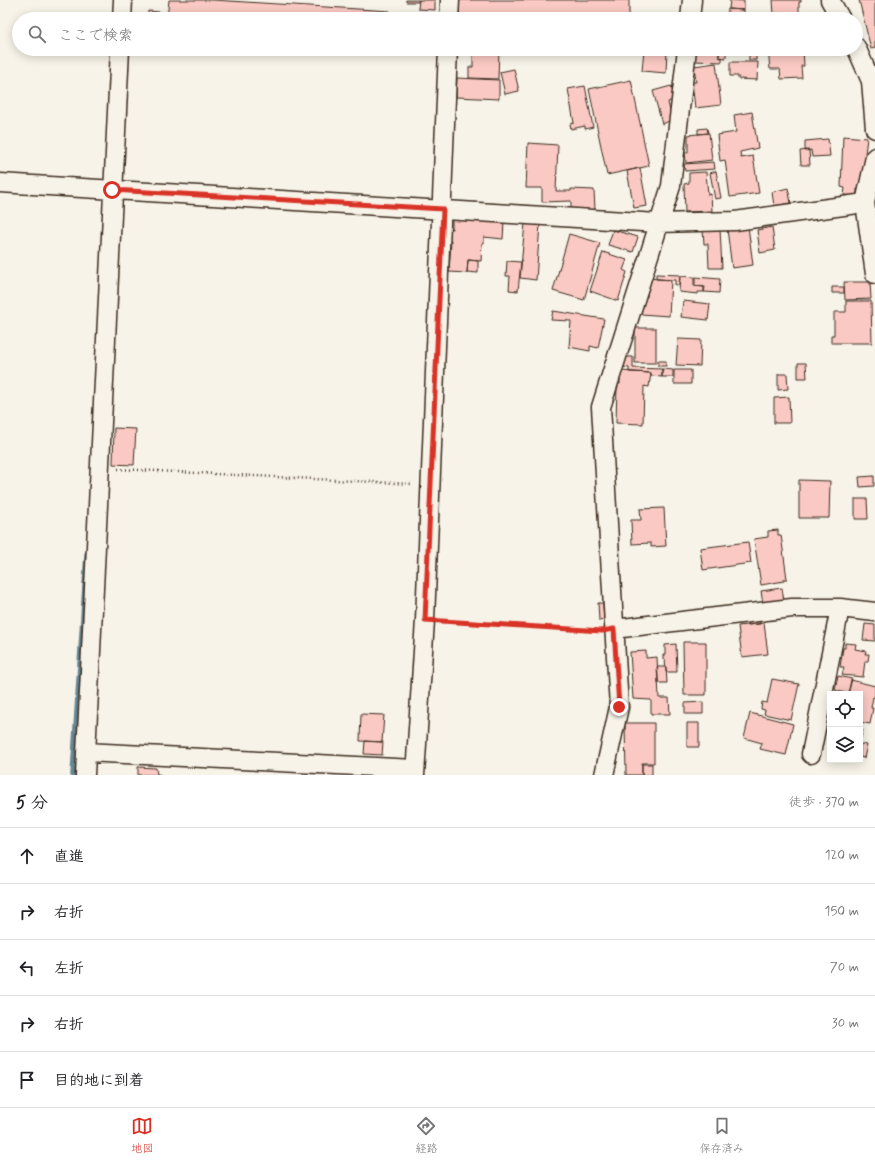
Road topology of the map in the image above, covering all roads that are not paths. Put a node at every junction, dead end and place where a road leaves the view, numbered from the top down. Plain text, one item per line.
1 (123, 0) edge
2 (450, 0) edge
3 (692, 0) edge
4 (830, 0) edge
5 (122, 12) edge
6 (449, 12) edge
7 (691, 12) edge
8 (837, 12) edge
9 (120, 56) edge
10 (448, 56) edge
11 (686, 56) edge
12 (860, 56) edge
13 (875, 129) edge
14 (875, 157) edge
15 (0, 183) edge
16 (112, 190) junction
17 (865, 203) junction
18 (443, 209) junction
19 (658, 223) junction
20 (875, 274) edge
21 (840, 608) junction
22 (875, 612) edge
23 (614, 629) junction
24 (86, 752) junction
25 (811, 754) dead end
26 (256, 768) edge
27 (415, 772) edge
28 (85, 775) edge
29 (604, 775) edge

1 - 5 street
2 - 6 street
3 - 7 street
4 - 8 street
9 - 16 street
10 - 18 street
11 - 19 street
12 - 13 street
14 - 17 street
15 - 16 street
16 - 18 street
16 - 24 street
17 - 19 street
17 - 20 street
18 - 19 street
18 - 27 street
19 - 23 street
21 - 22 street
21 - 23 street
21 - 25 street
23 - 29 street
24 - 26 street
24 - 28 street
26 - 27 street

